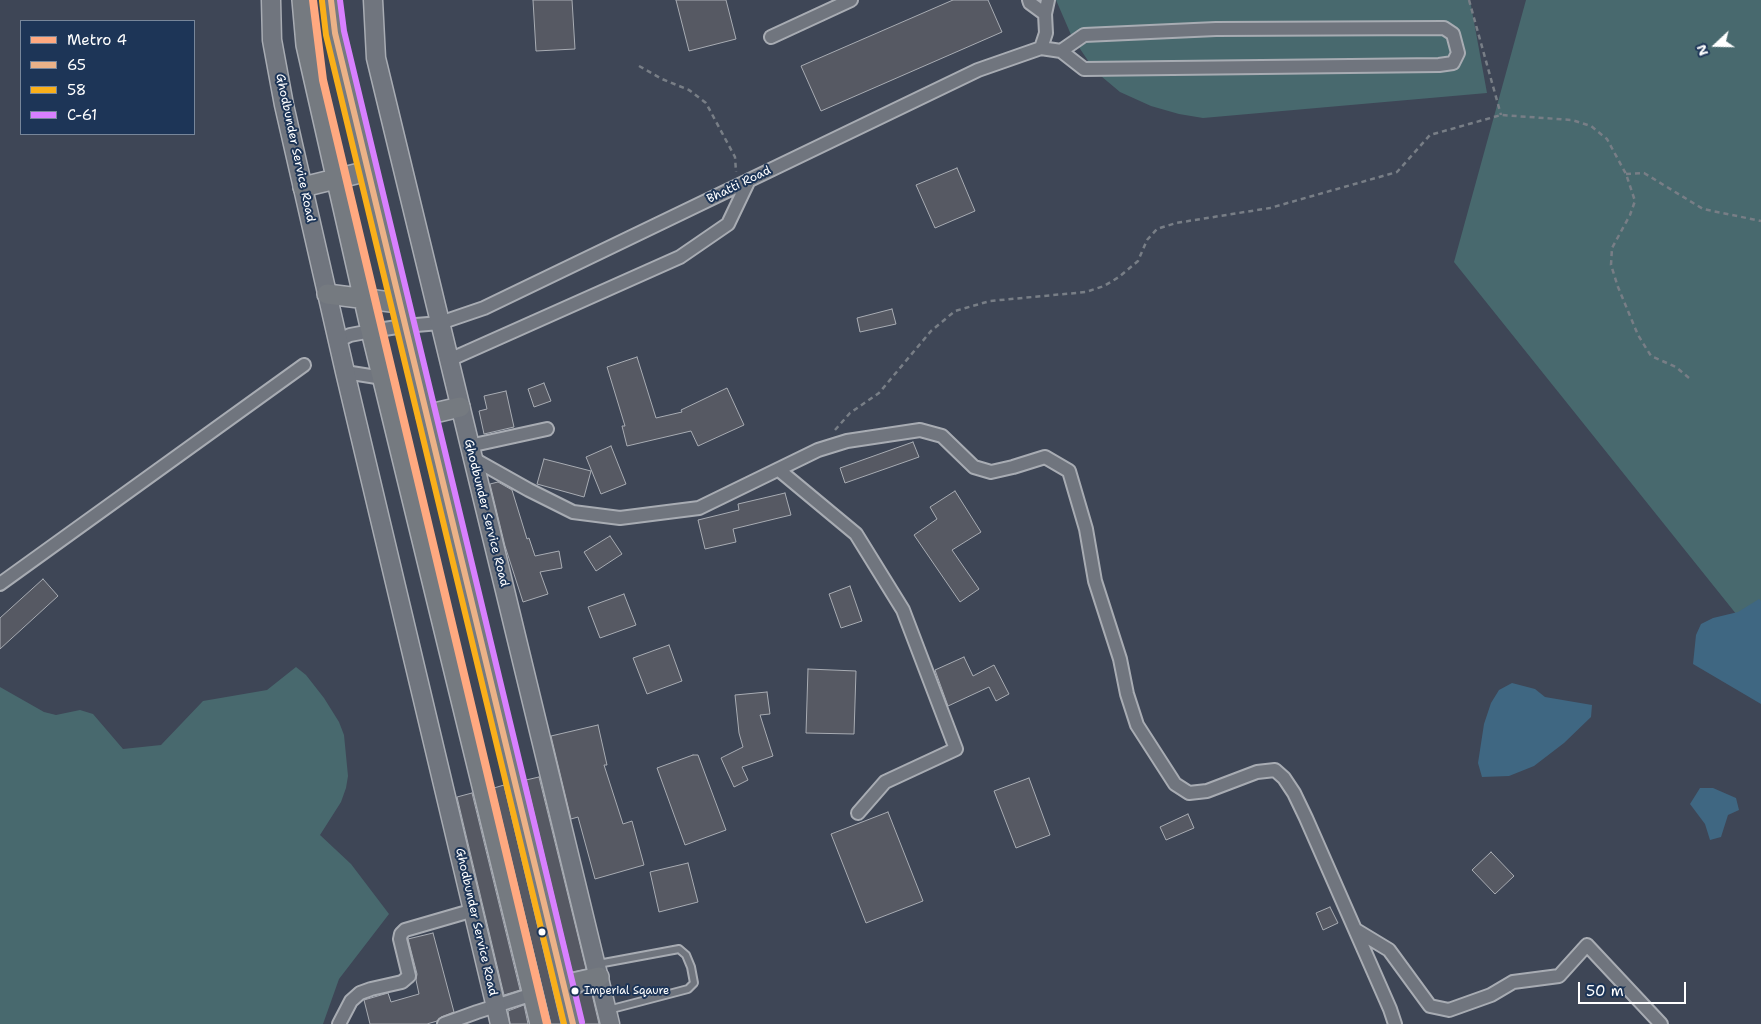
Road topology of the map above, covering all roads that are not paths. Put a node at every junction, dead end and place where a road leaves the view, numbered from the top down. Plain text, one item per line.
1 (271, 0) edge
2 (302, 0) edge
3 (331, 0) edge
4 (372, 0) edge
5 (850, 0) edge
6 (1029, 0) edge
7 (1048, 0) edge
8 (1045, 14) junction
9 (771, 37) dead end
10 (1040, 48) junction
11 (1061, 52) junction
12 (368, 171) junction
13 (337, 179) junction
14 (749, 180) junction
15 (303, 187) junction
16 (327, 294) junction
17 (364, 298) junction
18 (399, 303) junction
19 (440, 323) junction
20 (404, 326) junction
21 (371, 332) junction
22 (337, 341) junction
23 (449, 360) junction
24 (304, 365) dead end
25 (344, 372) junction
26 (383, 378) junction
27 (460, 407) junction
28 (426, 414) junction
29 (547, 429) dead end
30 (471, 452) junction
31 (778, 470) junction
32 (0, 584) edge
33 (858, 813) dead end
34 (474, 910) junction
35 (1356, 930) junction
36 (597, 971) junction
37 (564, 985) junction
38 (533, 994) junction
39 (496, 1006) junction
40 (608, 1017) edge
41 (339, 1024) edge
42 (444, 1024) edge
43 (500, 1024) edge
44 (540, 1024) edge
45 (573, 1024) edge
46 (1395, 1024) edge
47 (1660, 1024) edge

1 - 15 street, Ghodbunder Service Road
2 - 13 main road
3 - 12 main road
4 - 19 street, Ghodbunder Service Road
5 - 9 street
6 - 8 street
7 - 8 street
8 - 10 street
10 - 11 street
10 - 14 street, Bhatti Road
11 - 11 street
12 - 13 main road
12 - 18 main road
13 - 15 main road
13 - 17 main road
14 - 19 street, Bhatti Road
14 - 23 street
15 - 16 street, Ghodbunder Service Road
16 - 17 main road
16 - 22 street, Ghodbunder Service Road
17 - 18 main road
17 - 21 main road
18 - 20 main road
19 - 20 street, Bhatti Road
19 - 23 street, Ghodbunder Service Road
20 - 21 street, Bhatti Road
20 - 28 main road
21 - 22 street, Bhatti Road
21 - 26 main road
22 - 25 street, Ghodbunder Service Road
23 - 27 street, Ghodbunder Service Road
24 - 32 street
25 - 26 street
25 - 34 street, Ghodbunder Service Road
26 - 38 main road
27 - 28 main road
27 - 30 street, Ghodbunder Service Road
28 - 37 main road
29 - 30 street
30 - 31 street
30 - 36 street, Ghodbunder Service Road
31 - 33 street
31 - 35 street
34 - 39 street, Ghodbunder Service Road
34 - 41 street
35 - 46 street
35 - 47 street
36 - 37 main road
36 - 40 street, Ghodbunder Service Road
36 - 40 lane
37 - 45 main road
38 - 39 street
38 - 44 main road
39 - 42 street
39 - 43 street, Ghodbunder Service Road

